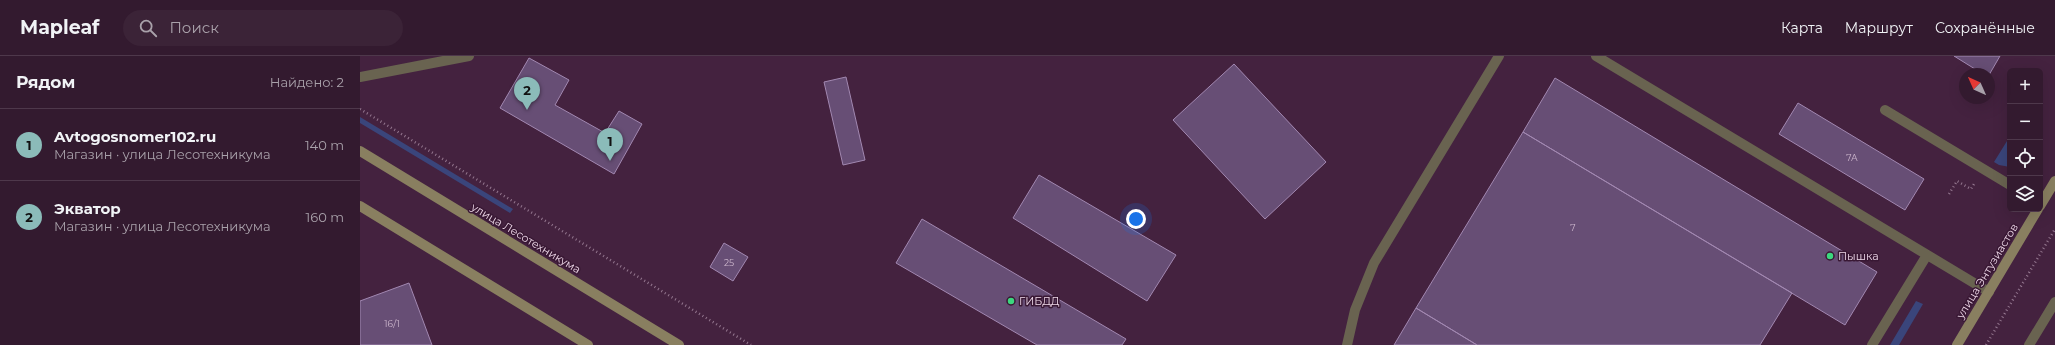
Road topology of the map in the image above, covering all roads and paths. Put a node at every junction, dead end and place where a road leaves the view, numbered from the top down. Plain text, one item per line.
1 (469, 56) edge
2 (1499, 56) edge
3 (1596, 56) edge
4 (360, 77) edge
5 (360, 109) edge
6 (1885, 110) dead end
7 (360, 151) edge
8 (1983, 168) junction
9 (2055, 181) edge
10 (2007, 183) edge
11 (1949, 194) dead end
12 (2043, 200) edge
13 (360, 206) edge
14 (2036, 212) edge
15 (2055, 229) edge
16 (1927, 255) junction
17 (1989, 292) junction
18 (2055, 302) edge
19 (588, 345) edge
20 (679, 345) edge
21 (751, 345) edge
22 (1347, 345) edge
23 (1872, 345) edge
24 (1957, 345) edge
25 (1986, 345) edge
26 (2029, 345) edge

1 - 4 lane
2 - 22 lane
3 - 16 lane
5 - 21 path
6 - 8 lane
7 - 20 main road, улица Лесотехникума
8 - 10 lane
8 - 11 path
9 - 12 main road, улица Энтузиастов
13 - 19 main road
14 - 17 main road, улица Энтузиастов
15 - 25 path
16 - 17 lane
16 - 23 lane
17 - 24 main road, улица Энтузиастов
18 - 26 lane

